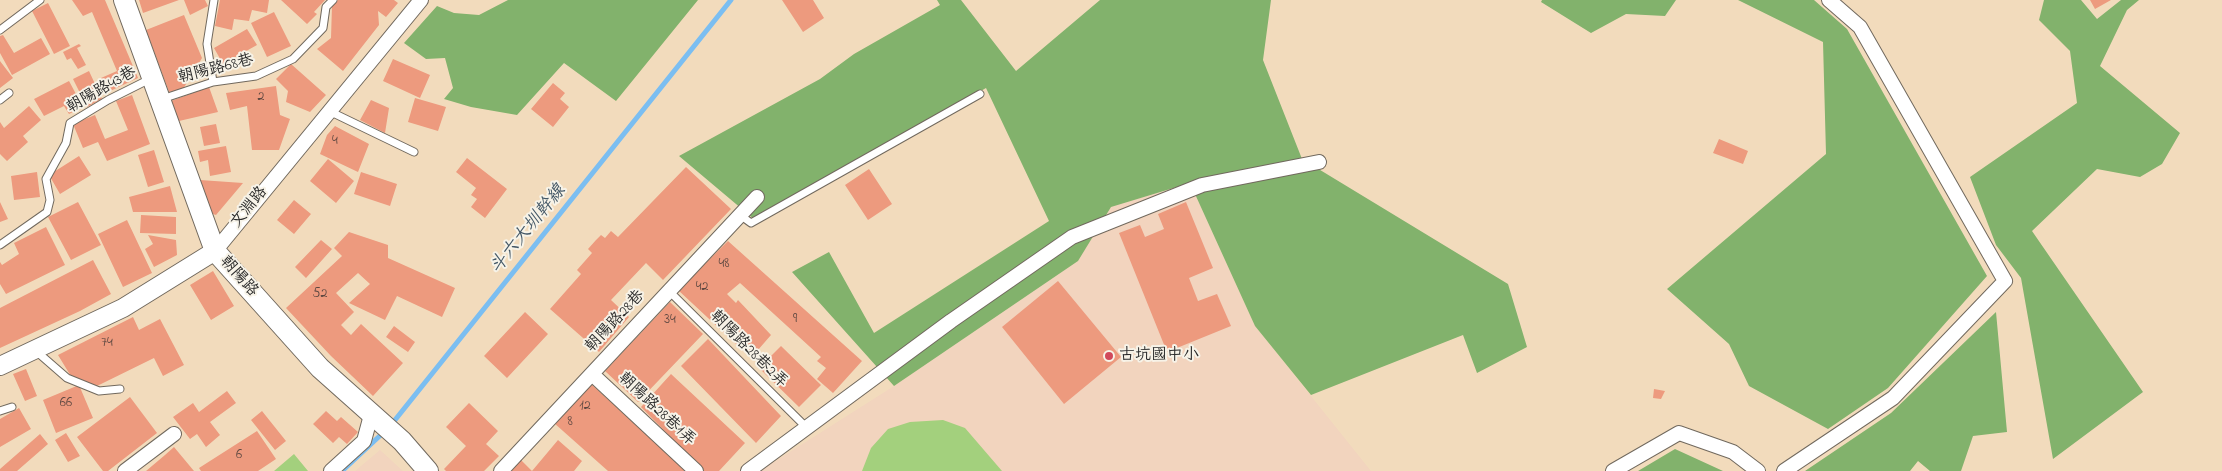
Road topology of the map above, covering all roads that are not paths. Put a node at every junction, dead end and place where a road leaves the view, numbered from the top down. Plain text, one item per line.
1 (40, 0) edge
2 (124, 0) edge
3 (214, 0) edge
4 (333, 0) edge
5 (421, 0) edge
6 (1829, 0) edge
7 (0, 30) edge
8 (151, 78) junction
9 (213, 82) junction
10 (10, 93) dead end
11 (980, 94) dead end
12 (0, 100) edge
13 (160, 100) junction
14 (329, 111) junction
15 (414, 152) dead end
16 (1319, 162) dead end
17 (757, 197) dead end
18 (740, 215) junction
19 (0, 245) edge
20 (215, 251) junction
21 (669, 291) junction
22 (36, 350) junction
23 (0, 366) edge
24 (592, 374) junction
25 (120, 389) dead end
26 (12, 407) dead end
27 (0, 411) edge
28 (371, 415) junction
29 (807, 428) junction
30 (174, 434) dead end
31 (125, 471) edge
32 (331, 471) edge
33 (428, 471) edge
34 (500, 471) edge
35 (696, 471) edge
36 (748, 471) edge
37 (1613, 471) edge
38 (1758, 471) edge
39 (1784, 471) edge

1 - 7 lane
2 - 8 main road, 朝陽路
3 - 9 lane
4 - 9 lane, 朝陽路68巷
5 - 14 street, 文淵路
6 - 39 street
8 - 13 main road, 朝陽路
8 - 19 lane, 朝陽路43巷
9 - 13 lane, 朝陽路68巷
10 - 12 lane
11 - 18 lane
13 - 20 main road, 朝陽路
14 - 15 lane
14 - 20 street, 文淵路
16 - 29 street
17 - 18 street, 朝陽路28巷
18 - 21 street, 朝陽路28巷
20 - 22 street, 文淵路
20 - 28 main road, 朝陽路
21 - 24 street, 朝陽路28巷
21 - 29 lane, 朝陽路28巷2弄
22 - 23 street, 文淵路
22 - 25 lane
24 - 34 street, 朝陽路28巷
24 - 35 street, 朝陽路28巷1弄
26 - 27 lane
28 - 32 street
28 - 33 main road, 朝陽路
29 - 36 street
30 - 31 street
37 - 38 street

